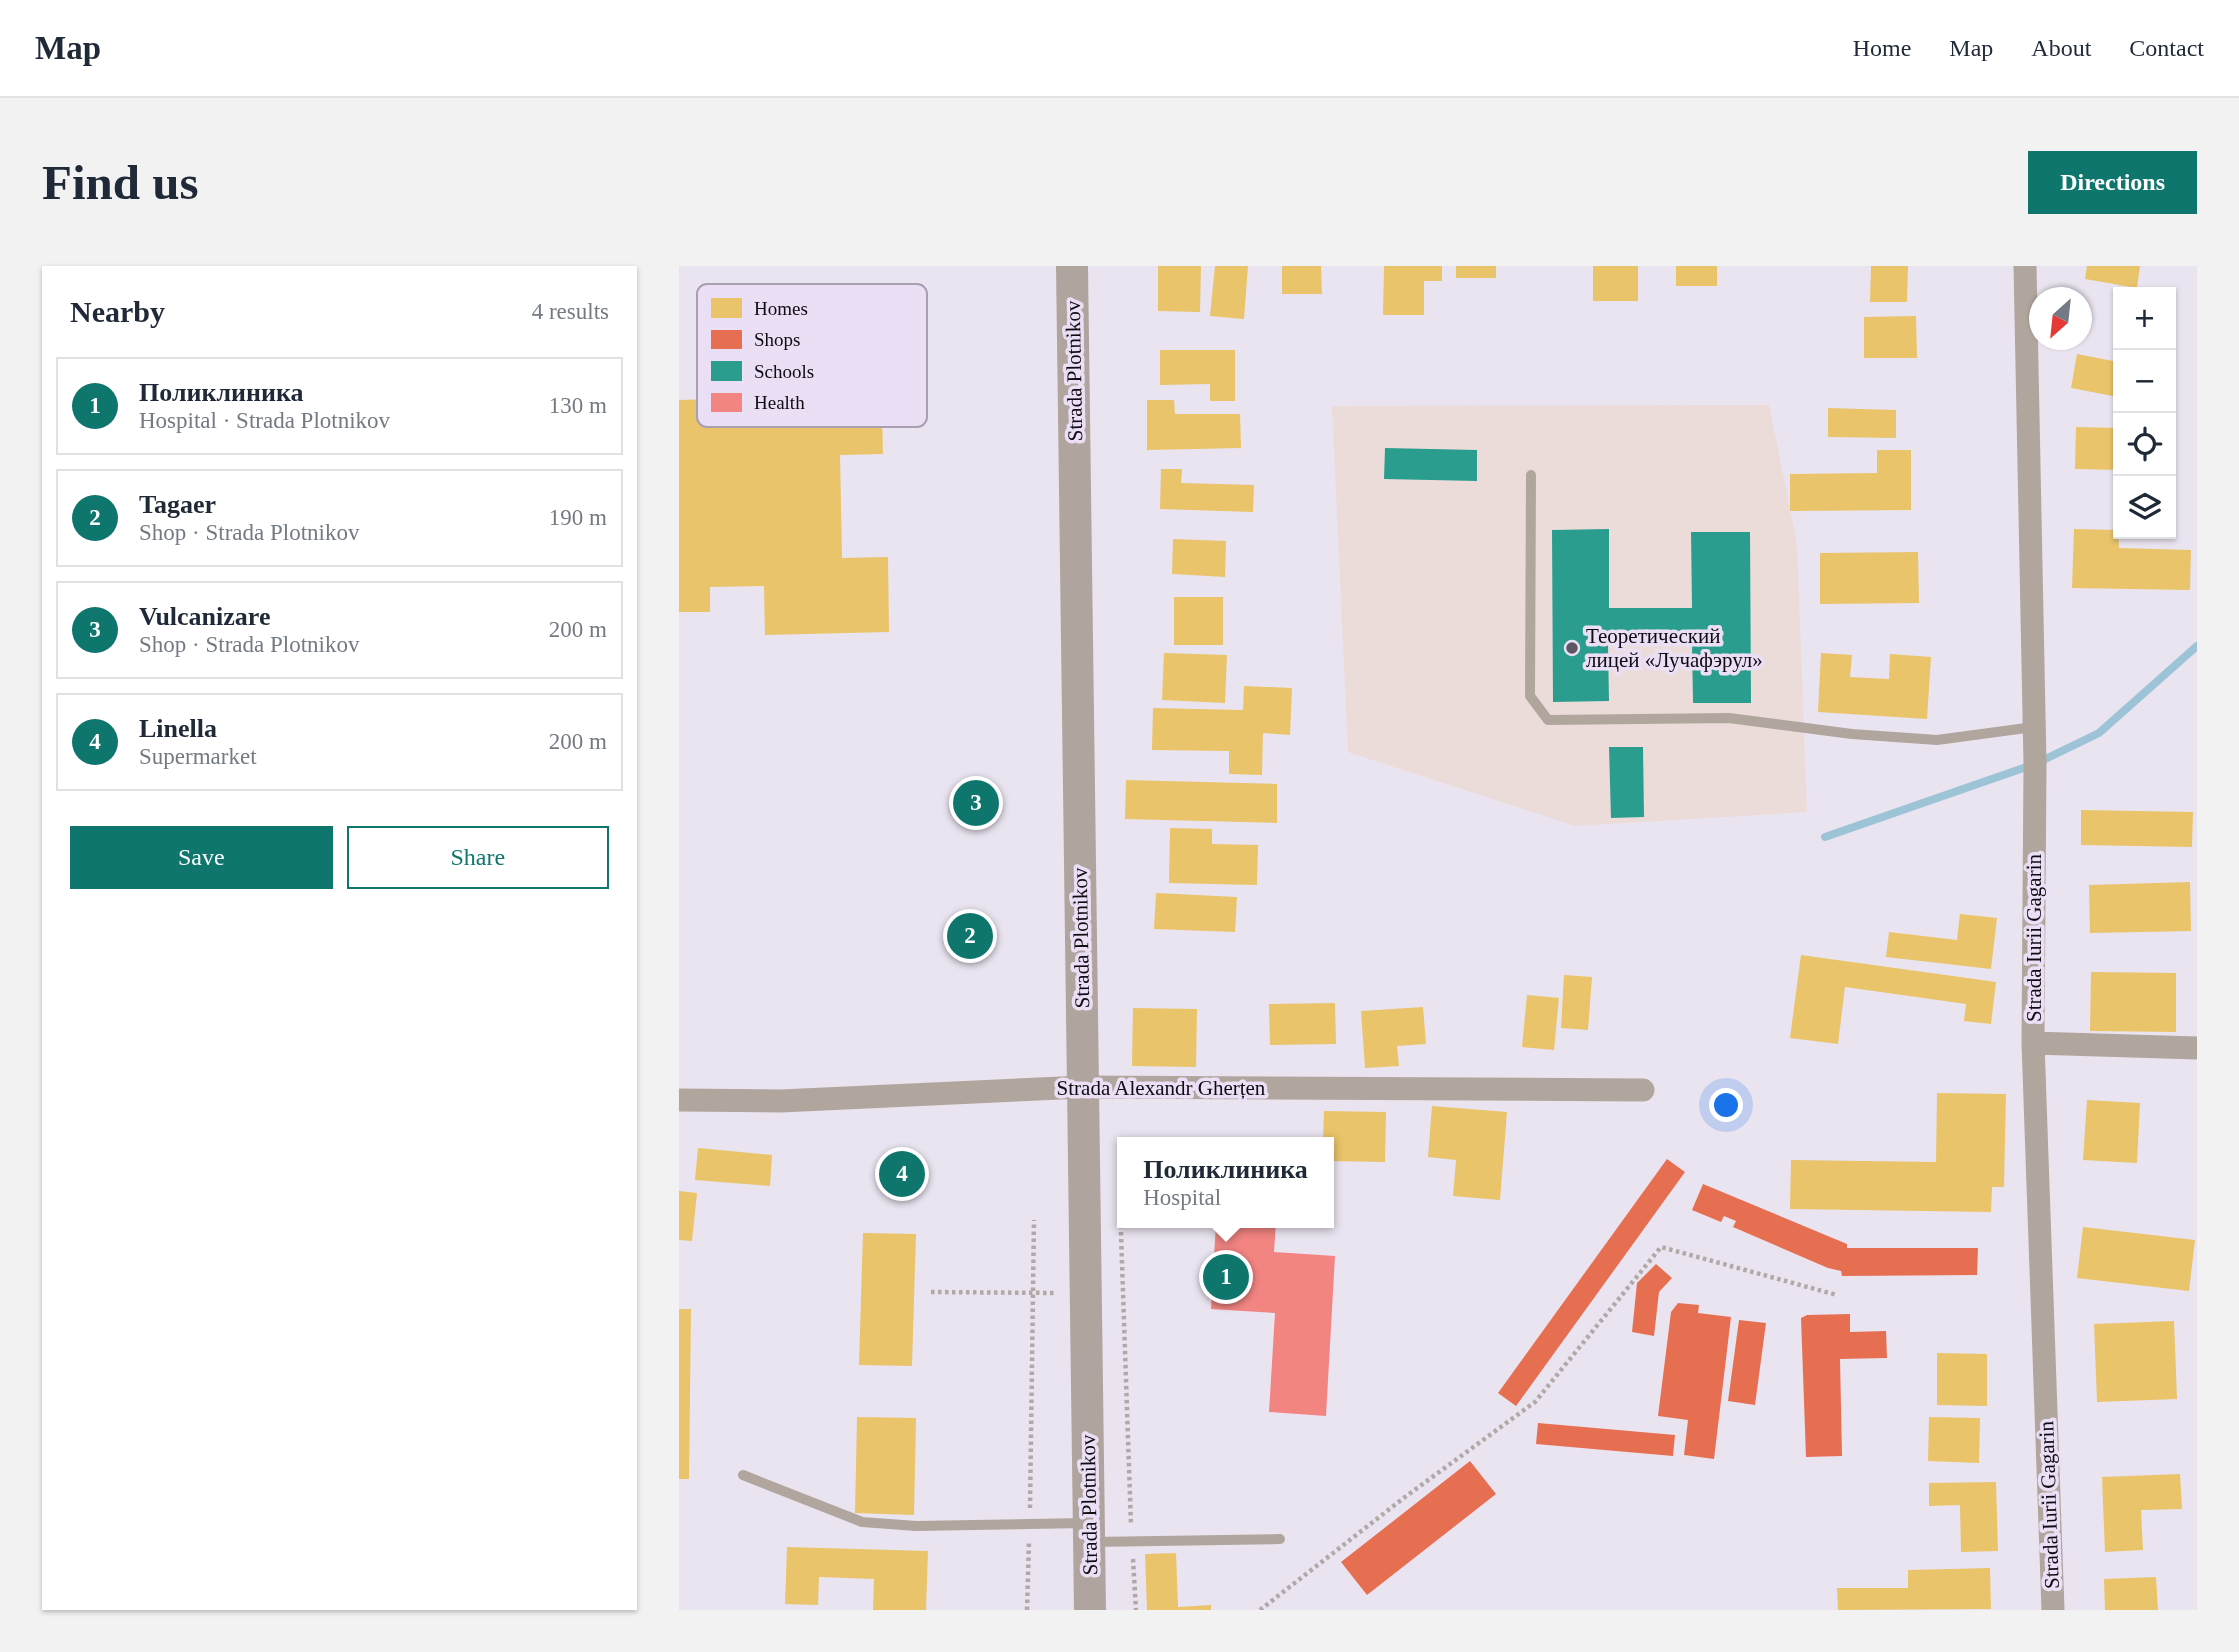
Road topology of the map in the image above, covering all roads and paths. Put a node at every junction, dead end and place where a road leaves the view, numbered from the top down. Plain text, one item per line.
1 (1072, 266) edge
2 (2025, 266) edge
3 (1531, 475) dead end
4 (2034, 727) junction
5 (2033, 1043) junction
6 (2197, 1048) edge
7 (1083, 1087) junction
8 (1643, 1090) dead end
9 (679, 1100) edge
10 (1034, 1220) dead end
11 (1121, 1228) edge
12 (931, 1292) dead end
13 (1034, 1293) junction
14 (1086, 1294) junction
15 (1837, 1295) dead end
16 (1123, 1300) junction
17 (743, 1475) dead end
18 (1030, 1523) junction
19 (1089, 1533) junction
20 (1280, 1539) dead end
21 (1131, 1542) junction
22 (1027, 1610) edge
23 (1090, 1610) edge
24 (1136, 1610) edge
25 (1260, 1610) edge
26 (2053, 1610) edge

1 - 7 main road, Strada Plotnikov
2 - 4 street, Strada Iurii Gagarin
3 - 4 lane
4 - 5 street, Strada Iurii Gagarin
5 - 6 street
5 - 26 street, Strada Iurii Gagarin
7 - 8 street, Strada Alexandr Gherțen
7 - 9 street, Strada Alexandr Gherțen
7 - 14 main road, Strada Plotnikov
10 - 13 path
11 - 16 path
12 - 13 path
13 - 14 path
13 - 18 path
14 - 16 path
14 - 19 main road, Strada Plotnikov
15 - 25 path
16 - 21 path
17 - 18 lane
18 - 19 lane
18 - 22 path
19 - 21 lane
19 - 23 main road, Strada Plotnikov
20 - 21 lane
21 - 24 path

